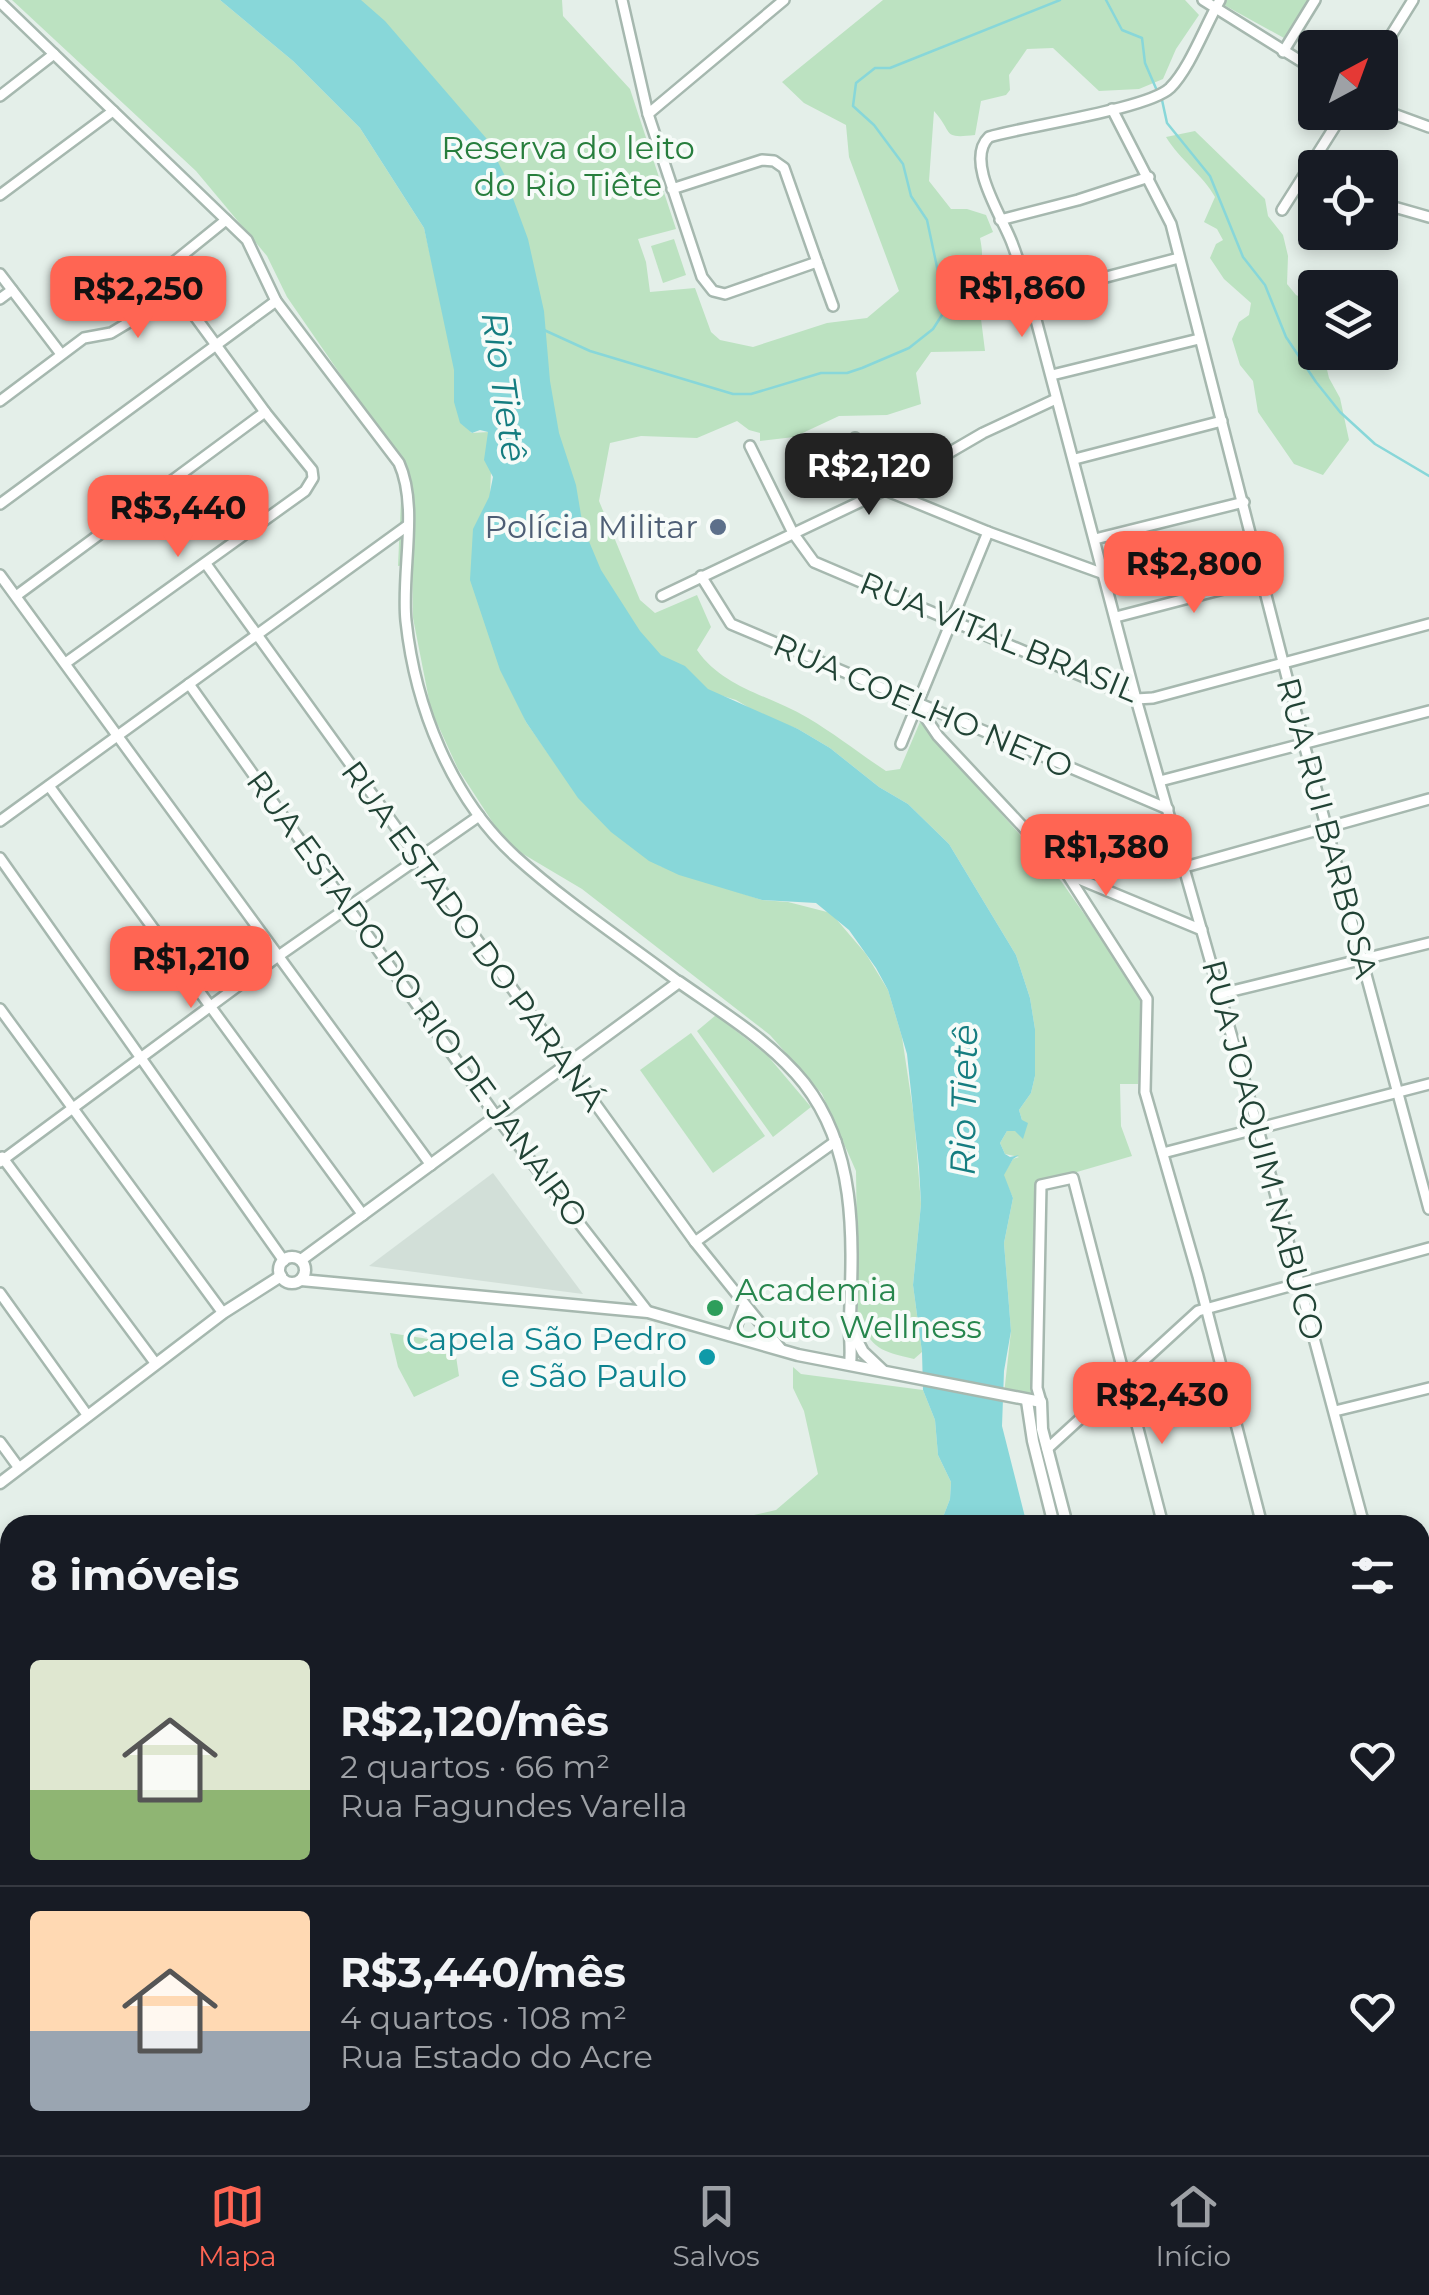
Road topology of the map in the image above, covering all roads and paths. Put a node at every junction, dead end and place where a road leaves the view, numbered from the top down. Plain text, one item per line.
1 (622, 0) edge
2 (784, 0) edge
3 (1203, 0) edge
4 (1314, 0) edge
5 (1413, 0) edge
6 (0, 2) edge
7 (1218, 4) edge
8 (1394, 30) edge
9 (1283, 52) junction
10 (54, 54) junction
11 (1298, 60) edge
12 (0, 96) edge
13 (1112, 109) junction
14 (113, 111) junction
15 (648, 114) junction
16 (1398, 116) edge
17 (1429, 127) edge
18 (1150, 177) junction
19 (1298, 188) edge
20 (672, 189) junction
21 (0, 196) edge
22 (1398, 208) edge
23 (1282, 210) dead end
24 (1429, 217) edge
25 (226, 220) junction
26 (1000, 220) junction
27 (1179, 258) junction
28 (818, 262) junction
29 (0, 274) edge
30 (164, 274) junction
31 (12, 290) junction
32 (1030, 297) junction
33 (0, 299) edge
34 (276, 301) junction
35 (833, 306) dead end
36 (1199, 339) junction
37 (215, 345) junction
38 (61, 354) junction
39 (1052, 375) junction
40 (1056, 399) junction
41 (0, 402) edge
42 (264, 412) junction
43 (1222, 421) junction
44 (855, 438) dead end
45 (750, 446) dead end
46 (1075, 459) junction
47 (883, 490) junction
48 (1244, 502) junction
49 (0, 504) edge
50 (406, 526) junction
51 (988, 532) junction
52 (793, 533) junction
53 (1096, 539) junction
54 (206, 564) junction
55 (0, 574) edge
56 (1104, 574) junction
57 (701, 576) junction
58 (1262, 578) junction
59 (16, 596) junction
60 (662, 596) dead end
61 (1116, 617) junction
62 (950, 621) junction
63 (1429, 624) edge
64 (255, 636) junction
65 (66, 662) junction
66 (1284, 664) junction
67 (189, 684) junction
68 (1136, 699) junction
69 (917, 705) junction
70 (1429, 711) edge
71 (117, 736) junction
72 (901, 744) dead end
73 (1304, 744) junction
74 (1160, 782) junction
75 (49, 786) junction
76 (1429, 799) edge
77 (1168, 808) junction
78 (479, 816) junction
79 (0, 821) edge
80 (1326, 828) junction
81 (0, 858) edge
82 (417, 859) junction
83 (1185, 866) junction
84 (1066, 874) junction
85 (349, 908) junction
86 (1202, 930) junction
87 (1429, 943) edge
88 (278, 957) junction
89 (1362, 959) junction
90 (679, 982) junction
91 (1220, 994) junction
92 (212, 1008) junction
93 (0, 1009) edge
94 (142, 1060) junction
95 (566, 1064) junction
96 (1429, 1084) edge
97 (1398, 1093) junction
98 (72, 1109) junction
99 (496, 1116) junction
100 (1258, 1129) junction
101 (836, 1141) junction
102 (1163, 1153) junction
103 (1, 1159) edge
104 (431, 1164) junction
105 (1429, 1209) edge
106 (363, 1214) junction
107 (695, 1242) junction
108 (1429, 1248) edge
109 (284, 1260) junction
110 (301, 1260) junction
111 (281, 1276) junction
112 (301, 1280) junction
113 (1298, 1282) junction
114 (0, 1294) edge
115 (744, 1306) junction
116 (1205, 1307) junction
117 (648, 1312) junction
118 (223, 1313) junction
119 (849, 1324) junction
120 (732, 1335) junction
121 (781, 1349) junction
122 (862, 1351) junction
123 (156, 1364) junction
124 (853, 1365) junction
125 (882, 1371) junction
126 (1124, 1379) junction
127 (1037, 1388) junction
128 (1429, 1388) edge
129 (1028, 1401) junction
130 (1042, 1402) junction
131 (1334, 1411) junction
132 (88, 1416) junction
133 (0, 1442) edge
134 (1047, 1449) junction
135 (19, 1468) junction
136 (0, 1482) edge
137 (1051, 1515) edge
138 (1064, 1515) edge
139 (1160, 1515) edge
140 (1259, 1515) edge
141 (1362, 1515) edge

1 - 15 street
2 - 15 street
3 - 7 street
4 - 9 street
5 - 8 street
6 - 10 street
7 - 9 street
7 - 13 street
9 - 11 street
10 - 12 street
10 - 14 street
13 - 18 street, RUA RUI BARBOSA
13 - 26 street, RUA JOAQUIM NABUCO
14 - 21 street
14 - 25 street
15 - 20 street
16 - 17 street
18 - 26 street
18 - 27 street, RUA RUI BARBOSA
19 - 23 street
20 - 28 street
20 - 28 street
22 - 24 street
25 - 30 street
25 - 34 street
26 - 32 street, RUA JOAQUIM NABUCO
27 - 32 street
27 - 36 street, RUA RUI BARBOSA
28 - 35 street
29 - 31 street
30 - 37 street
30 - 38 street
31 - 33 street
31 - 38 street
32 - 39 street, RUA JOAQUIM NABUCO
34 - 37 street
34 - 50 street
36 - 39 street
36 - 43 street, RUA RUI BARBOSA
37 - 42 street
37 - 49 street
38 - 41 street
39 - 40 street, RUA JOAQUIM NABUCO
40 - 46 street, RUA JOAQUIM NABUCO
40 - 47 street
42 - 54 street
42 - 59 street
43 - 46 street
43 - 48 street, RUA RUI BARBOSA
44 - 47 street
45 - 52 street, RUA VITAL BRASIL
46 - 53 street, RUA JOAQUIM NABUCO
47 - 51 street
47 - 52 street
48 - 53 street
48 - 58 street, RUA RUI BARBOSA
50 - 64 street
50 - 78 street
51 - 56 street
51 - 62 street
52 - 57 street
52 - 62 street, RUA VITAL BRASIL
53 - 56 street, RUA JOAQUIM NABUCO
54 - 64 street, RUA ESTADO DO PARANÁ
54 - 65 street
55 - 59 street
56 - 61 street, RUA JOAQUIM NABUCO
57 - 60 street
57 - 69 street, RUA COELHO NETO
58 - 61 street
58 - 66 street, RUA RUI BARBOSA
59 - 65 street
61 - 68 street, RUA JOAQUIM NABUCO
62 - 68 street, RUA VITAL BRASIL
62 - 69 street
63 - 66 street, RUA VITAL BRASIL
64 - 67 street
64 - 82 street, RUA ESTADO DO PARANÁ
65 - 71 street
66 - 68 street, RUA VITAL BRASIL
66 - 73 street, RUA RUI BARBOSA
67 - 71 street
67 - 85 street, RUA ESTADO DO RIO DE JANAIRO
68 - 74 street, RUA JOAQUIM NABUCO
69 - 72 street
69 - 77 street, RUA COELHO NETO
69 - 84 street
70 - 73 street
71 - 75 street
71 - 88 street
73 - 74 street
73 - 80 street, RUA RUI BARBOSA
74 - 77 street, RUA JOAQUIM NABUCO
75 - 79 street
75 - 92 street
76 - 80 street
77 - 83 street, RUA JOAQUIM NABUCO
78 - 82 street
78 - 90 street
80 - 83 street
80 - 89 street, RUA RUI BARBOSA
81 - 94 street
82 - 85 street
82 - 95 street, RUA ESTADO DO PARANÁ
83 - 86 street, RUA JOAQUIM NABUCO
84 - 86 street
84 - 102 street
85 - 88 street
85 - 99 street, RUA ESTADO DO RIO DE JANAIRO
86 - 91 street, RUA JOAQUIM NABUCO
87 - 89 street
88 - 92 street
88 - 104 street
89 - 91 street
89 - 97 street, RUA RUI BARBOSA
90 - 95 street
90 - 101 street
91 - 100 street, RUA JOAQUIM NABUCO
92 - 94 street
92 - 106 street
93 - 98 street
94 - 98 street
94 - 109 street
95 - 99 street
95 - 107 street, RUA ESTADO DO PARANÁ
96 - 97 street
97 - 100 street
97 - 105 street, RUA RUI BARBOSA
98 - 103 street
98 - 118 street
99 - 104 street
99 - 117 street, RUA ESTADO DO RIO DE JANAIRO
100 - 102 street
100 - 113 street, RUA JOAQUIM NABUCO
101 - 107 street
101 - 119 street
102 - 116 street
103 - 123 street
104 - 106 street
106 - 110 street
107 - 115 street, RUA ESTADO DO PARANÁ
108 - 113 street
109 - 110 street
109 - 111 street
110 - 112 street
111 - 112 street
111 - 118 street
112 - 117 street
113 - 116 street
113 - 131 street, RUA JOAQUIM NABUCO
114 - 132 street
115 - 120 street
115 - 121 street, RUA ESTADO DO PARANÁ
116 - 126 street
116 - 140 street
117 - 120 street
118 - 123 street
119 - 122 street
119 - 124 street
120 - 121 street
121 - 124 street
122 - 124 street
122 - 125 street
123 - 132 street
124 - 125 street
125 - 129 street
126 - 127 street
126 - 134 street
126 - 139 street
127 - 129 street
127 - 130 street
128 - 131 street
129 - 130 street
129 - 137 street
130 - 134 street
131 - 141 street, RUA JOAQUIM NABUCO
132 - 135 street
133 - 135 street
134 - 138 street
135 - 136 street

